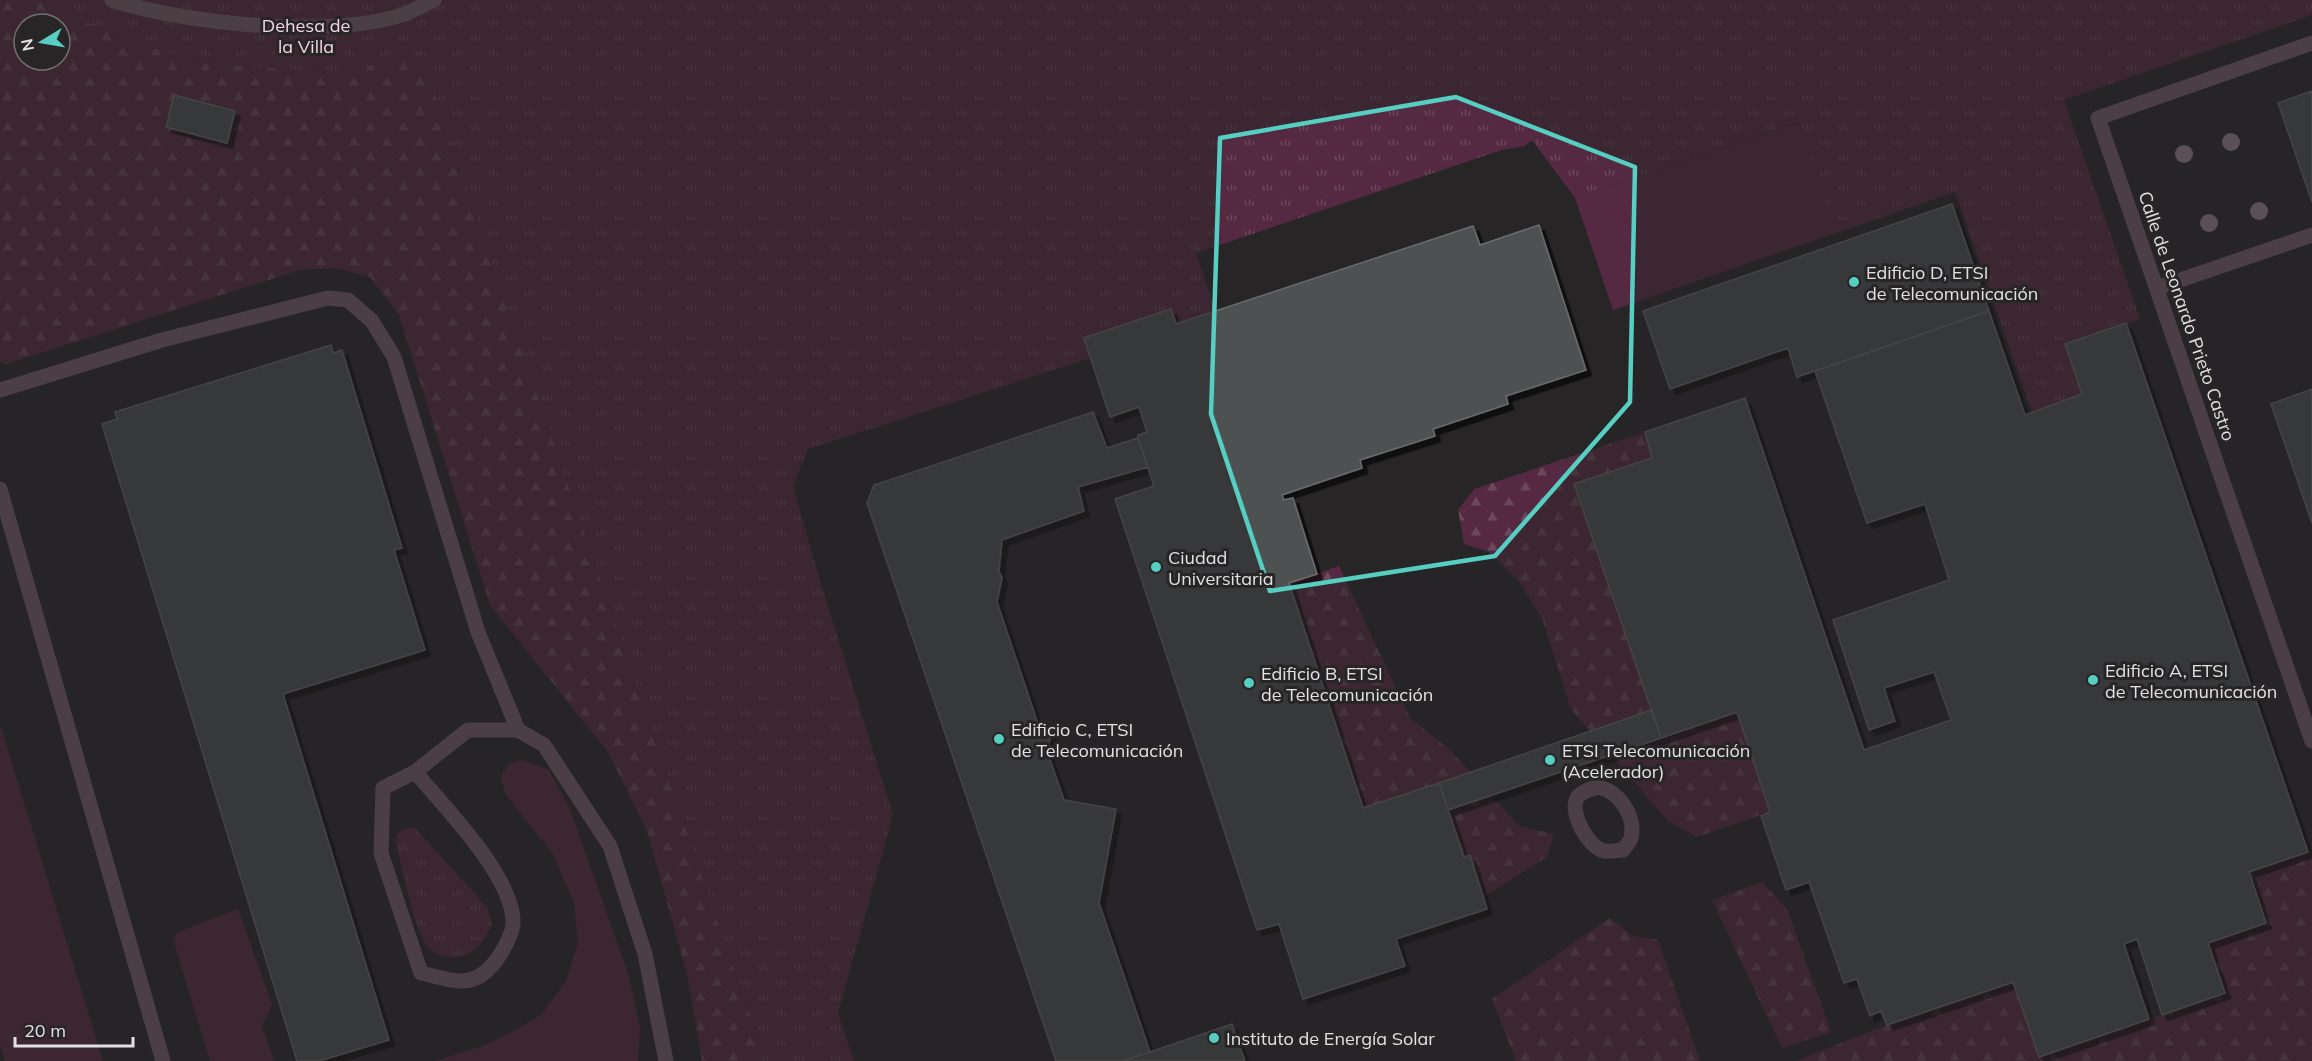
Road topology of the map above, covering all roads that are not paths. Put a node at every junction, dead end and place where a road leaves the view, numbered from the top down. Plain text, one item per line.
1 (112, 0) edge
2 (434, 0) edge
3 (2312, 43) edge
4 (2312, 235) edge
5 (2157, 288) junction
6 (0, 390) edge
7 (0, 489) edge
8 (518, 730) junction
9 (2312, 741) edge
10 (415, 772) junction
11 (1586, 790) joint
12 (163, 1061) edge
13 (666, 1061) edge

1 - 2 street
3 - 5 street, Calle de Leonardo Prieto Castro
4 - 5 street
5 - 9 street, Calle de Leonardo Prieto Castro
6 - 8 street
7 - 12 street
8 - 10 street
8 - 13 street
10 - 10 street
11 - 11 street

